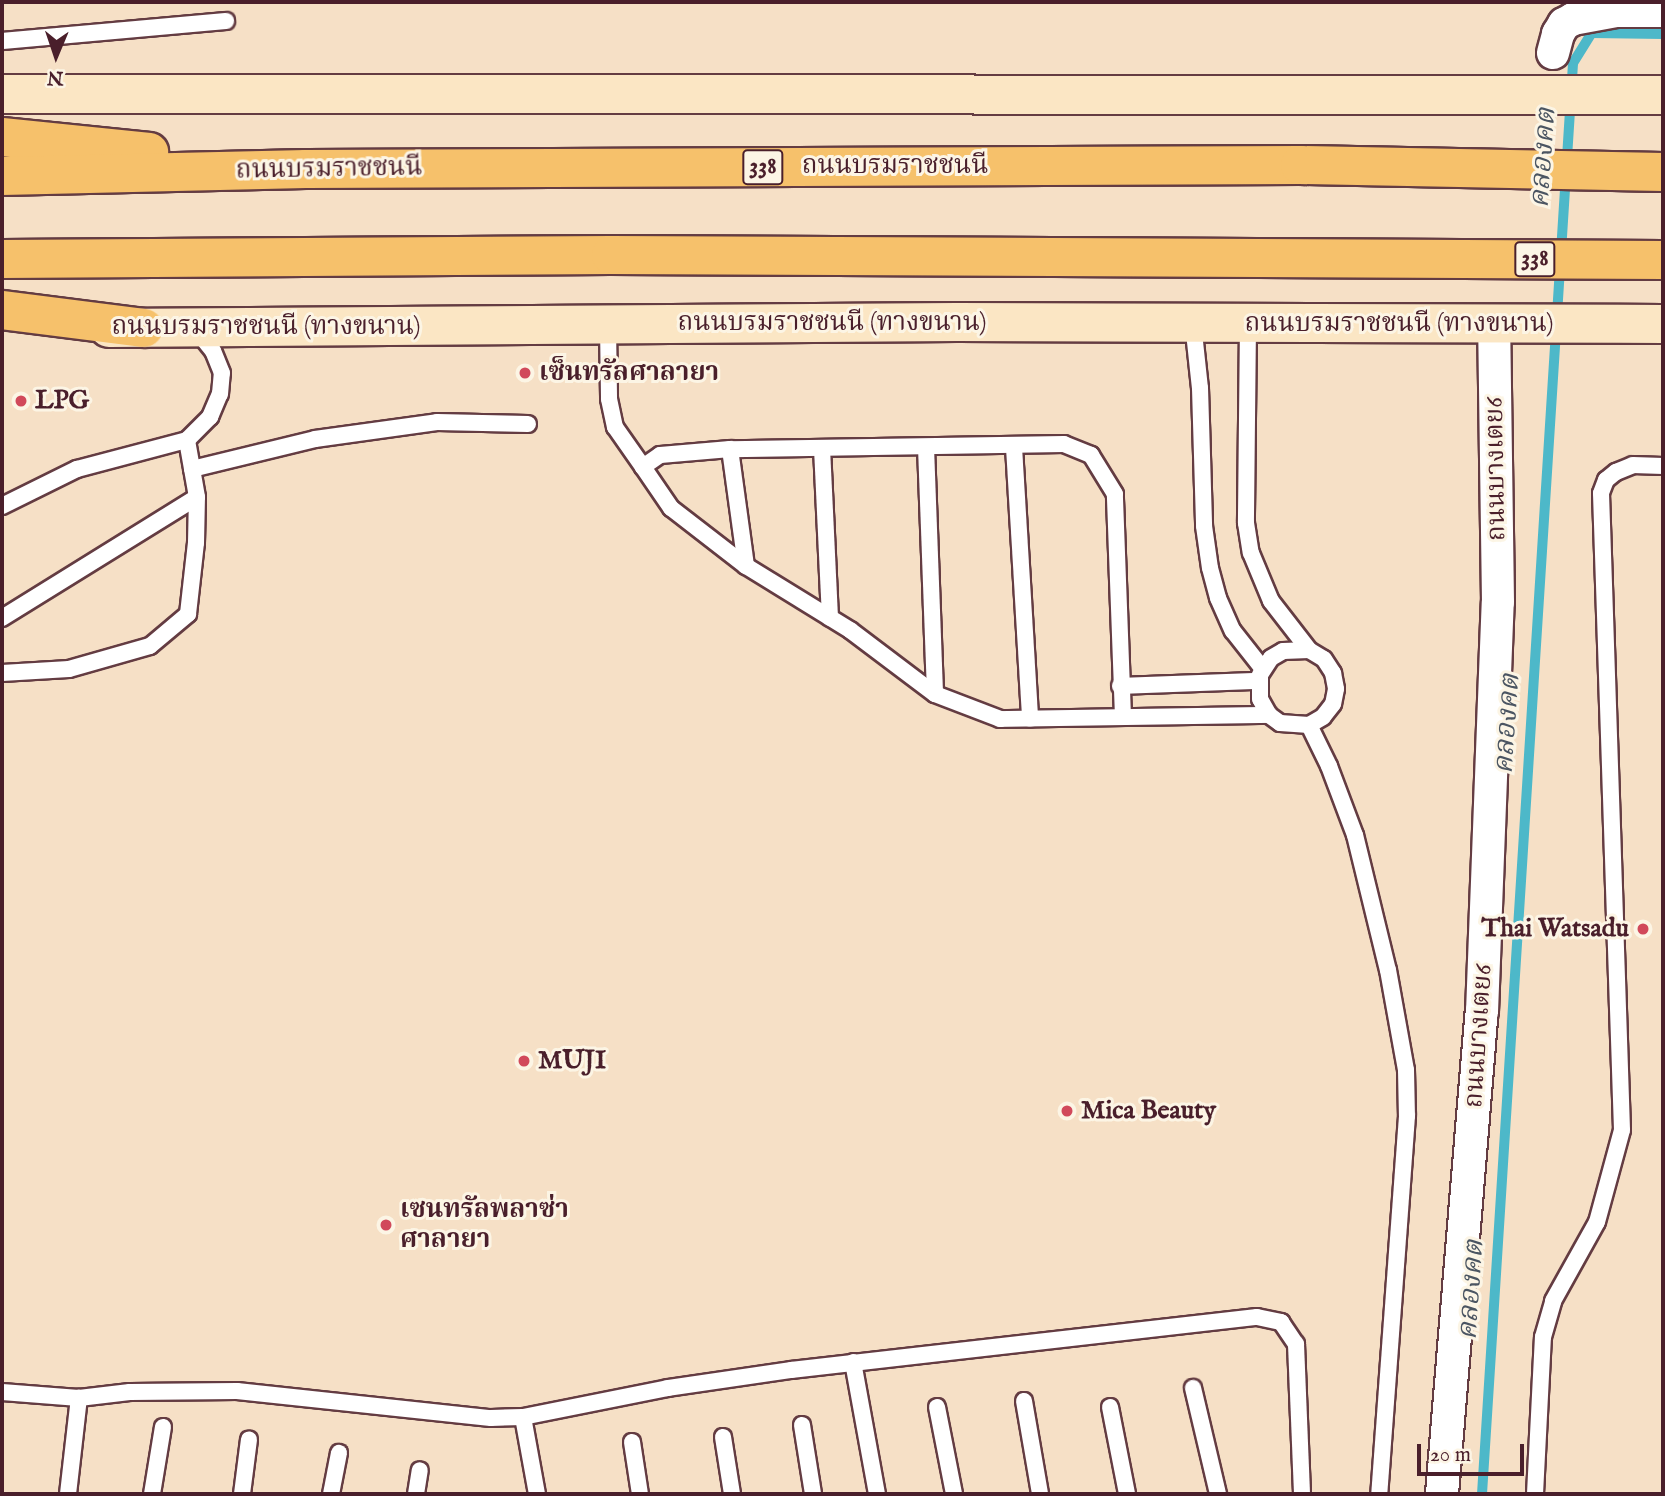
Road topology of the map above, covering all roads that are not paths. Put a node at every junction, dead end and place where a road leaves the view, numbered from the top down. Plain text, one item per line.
1 (1663, 12) edge
2 (226, 21) dead end
3 (2, 41) edge
4 (1553, 53) dead end
5 (2, 94) edge
6 (1663, 95) edge
7 (2, 137) edge
8 (306, 169) junction
9 (1663, 172) edge
10 (2, 176) edge
11 (2, 259) edge
12 (1663, 260) edge
13 (2, 310) edge
14 (1193, 323) junction
15 (608, 324) junction
16 (1248, 324) junction
17 (1663, 324) edge
18 (1503, 325) junction
19 (194, 327) junction
20 (144, 328) junction
21 (2, 329) edge
22 (528, 424) dead end
23 (187, 440) junction
24 (926, 447) junction
25 (1014, 447) junction
26 (822, 448) junction
27 (730, 449) junction
28 (1663, 466) edge
29 (643, 467) junction
30 (192, 469) junction
31 (197, 497) junction
32 (2, 506) edge
33 (746, 566) junction
34 (2, 618) edge
35 (830, 618) junction
36 (1310, 650) junction
37 (2, 673) edge
38 (1261, 675) junction
39 (1119, 686) junction
40 (935, 694) junction
41 (1269, 715) junction
42 (1122, 717) junction
43 (1030, 719) junction
44 (1308, 725) junction
45 (853, 1362) junction
46 (1192, 1388) dead end
47 (2, 1392) edge
48 (79, 1398) junction
49 (1024, 1401) dead end
50 (937, 1406) dead end
51 (1110, 1407) dead end
52 (523, 1417) junction
53 (802, 1425) dead end
54 (163, 1427) dead end
55 (723, 1437) dead end
56 (249, 1438) dead end
57 (632, 1442) dead end
58 (339, 1454) dead end
59 (419, 1471) dead end
60 (536, 1486) edge
61 (68, 1494) edge
62 (152, 1494) edge
63 (242, 1494) edge
64 (331, 1494) edge
65 (416, 1494) edge
66 (525, 1494) edge
67 (640, 1494) edge
68 (732, 1494) edge
69 (813, 1494) edge
70 (877, 1494) edge
71 (954, 1494) edge
72 (1040, 1494) edge
73 (1127, 1494) edge
74 (1218, 1494) edge
75 (1302, 1494) edge
76 (1379, 1494) edge
77 (1442, 1494) edge
78 (1535, 1494) edge

1 - 4 street
2 - 3 lane
5 - 6 main road
7 - 8 highway
8 - 9 highway, ถนนบรมราชชนนี / 338
8 - 10 highway, ถนนบรมราชชนนี / 338
11 - 12 highway, 338
13 - 20 highway
14 - 15 main road, ถนนบรมราชชนนี (ทางขนาน)
14 - 16 main road, ถนนบรมราชชนนี (ทางขนาน)
14 - 38 lane
15 - 19 main road, ถนนบรมราชชนนี (ทางขนาน)
15 - 29 lane
16 - 18 main road, ถนนบรมราชชนนี (ทางขนาน)
16 - 36 lane
17 - 18 main road, ถนนบรมราชชนนี (ทางขนาน)
18 - 77 street, ถนนบางเตย6
19 - 20 main road, ถนนบรมราชชนนี (ทางขนาน)
19 - 23 lane
20 - 21 main road, ถนนบรมราชชนนี (ทางขนาน)
22 - 30 lane
23 - 30 lane
23 - 32 lane
24 - 25 lane
24 - 26 lane
24 - 40 lane
25 - 39 lane
25 - 43 lane
26 - 27 lane
26 - 35 lane
27 - 29 lane
27 - 33 lane
28 - 78 lane
29 - 33 lane
30 - 31 lane
31 - 34 lane
31 - 37 lane
33 - 35 lane
35 - 40 lane
36 - 38 lane
36 - 44 lane
38 - 39 lane
38 - 41 lane
39 - 42 lane
40 - 43 lane
41 - 42 lane
41 - 44 lane
42 - 43 lane
44 - 76 lane
45 - 52 lane
45 - 70 lane
45 - 75 lane
46 - 74 lane
47 - 48 lane
48 - 52 lane
48 - 61 lane
49 - 72 lane
50 - 71 lane
51 - 73 lane
52 - 60 lane
53 - 69 lane
54 - 62 lane
55 - 68 lane
56 - 63 lane
57 - 67 lane
58 - 64 lane
59 - 65 lane
60 - 66 lane

